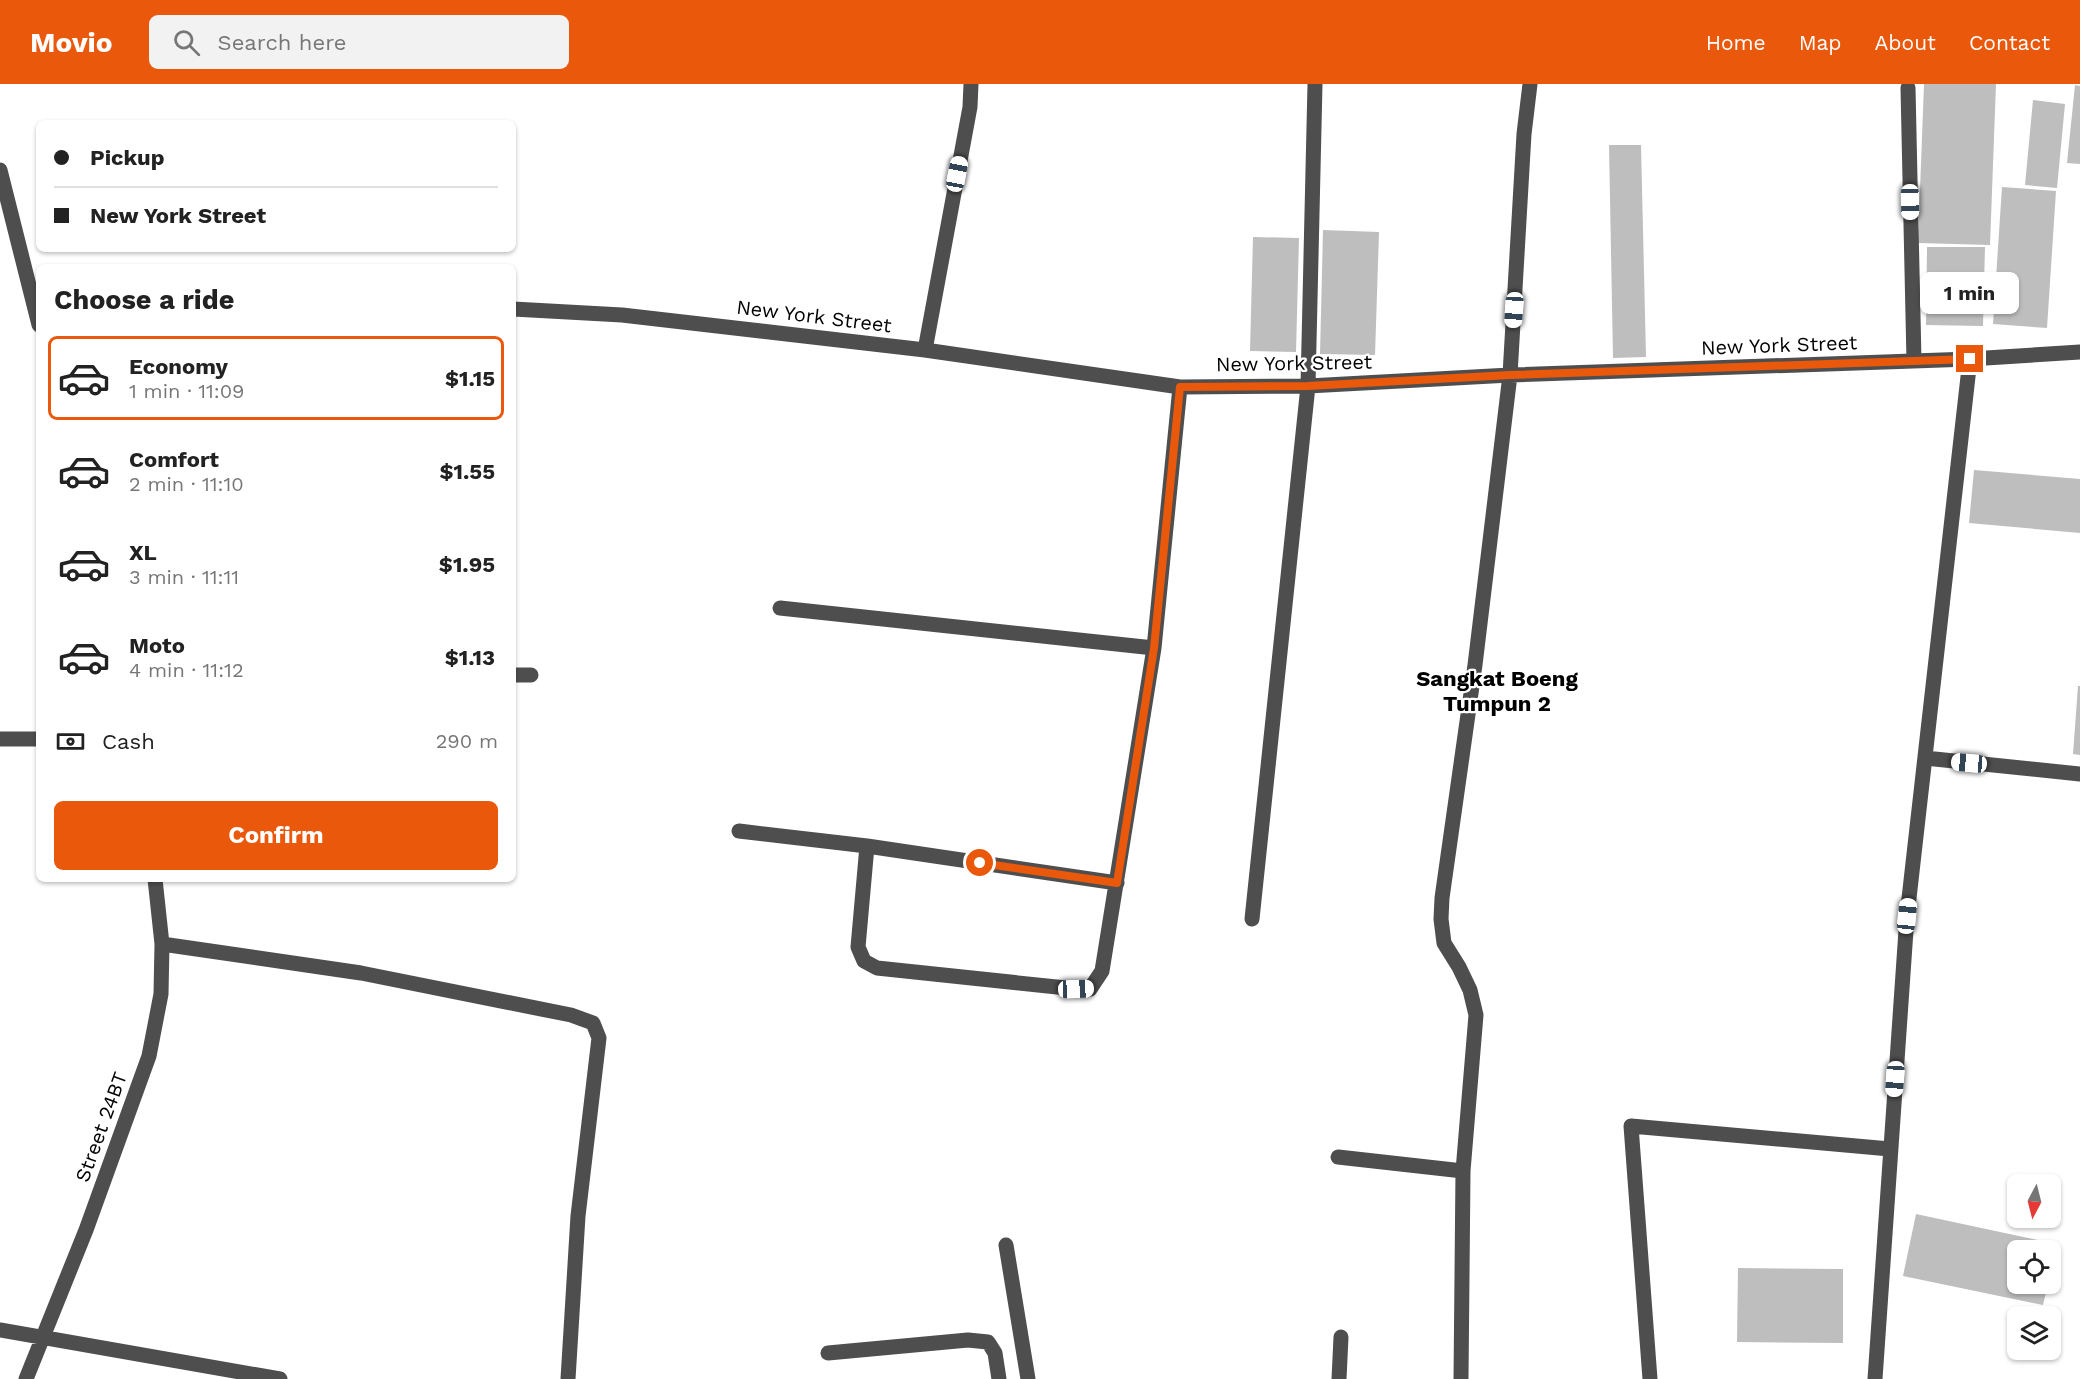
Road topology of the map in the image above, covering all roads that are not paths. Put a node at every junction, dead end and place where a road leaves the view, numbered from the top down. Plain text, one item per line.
1 (971, 84) edge
2 (1315, 84) edge
3 (1530, 84) edge
4 (1908, 88) dead end
5 (0, 170) edge
6 (516, 309) edge
7 (36, 313) edge
8 (925, 350) junction
9 (2080, 352) edge
10 (1970, 359) junction
11 (1914, 362) junction
12 (1510, 375) junction
13 (1308, 386) junction
14 (1180, 387) junction
15 (780, 608) dead end
16 (1154, 648) junction
17 (516, 675) edge
18 (531, 675) dead end
19 (0, 739) edge
20 (36, 739) edge
21 (1925, 759) junction
22 (2080, 774) edge
23 (739, 831) dead end
24 (867, 846) junction
25 (155, 882) edge
26 (1117, 883) junction
27 (1252, 919) dead end
28 (162, 944) junction
29 (1890, 1149) junction
30 (1338, 1157) dead end
31 (1463, 1171) junction
32 (1006, 1245) dead end
33 (0, 1330) edge
34 (42, 1336) junction
35 (1341, 1337) dead end
36 (828, 1353) dead end
37 (26, 1379) edge
38 (280, 1379) edge
39 (568, 1379) edge
40 (999, 1379) edge
41 (1028, 1379) edge
42 (1338, 1379) edge
43 (1461, 1379) edge
44 (1650, 1379) edge
45 (1875, 1379) edge

1 - 8 street
2 - 13 street
3 - 12 street
4 - 11 street
5 - 7 street
6 - 8 street, New York Street
8 - 14 street, New York Street
9 - 10 street, New York Street
10 - 11 street, New York Street
10 - 21 street
11 - 12 street, New York Street
12 - 13 street, New York Street
12 - 31 street
13 - 14 street, New York Street
13 - 27 street
14 - 16 street
15 - 16 street
16 - 26 street
17 - 18 street
19 - 20 street
21 - 22 street
21 - 29 street
23 - 24 street
24 - 26 street
24 - 26 street
25 - 28 street, Street 24BT
28 - 34 street, Street 24BT
28 - 39 street
29 - 44 street
29 - 45 street
30 - 31 street
31 - 43 street
32 - 41 street
33 - 34 street
34 - 37 street, Street 24BT
34 - 38 street
35 - 42 street
36 - 40 street

